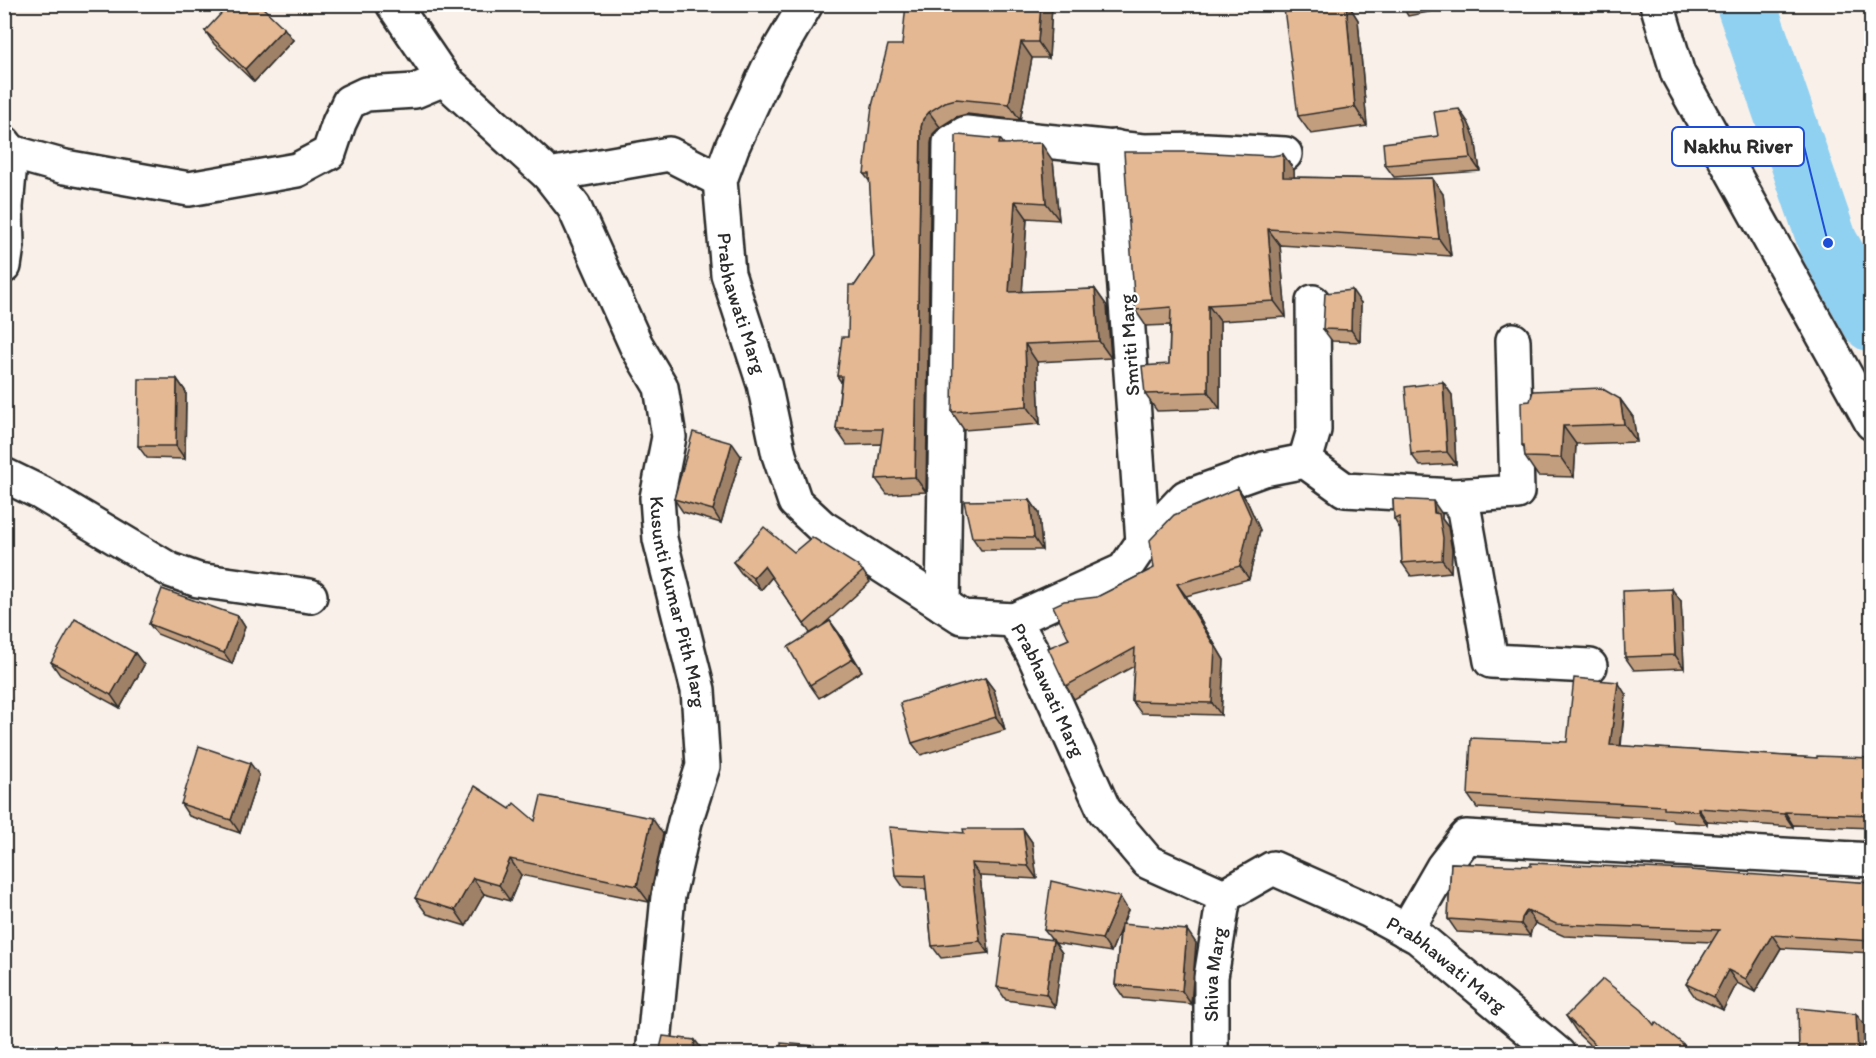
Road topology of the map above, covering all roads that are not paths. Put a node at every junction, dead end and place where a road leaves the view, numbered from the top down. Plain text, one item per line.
1 (393, 4) edge
2 (806, 4) edge
3 (1657, 4) edge
4 (444, 80) junction
5 (8, 147) edge
6 (1115, 147) junction
7 (1285, 154) edge
8 (549, 175) junction
9 (720, 180) junction
10 (4, 266) edge
11 (1313, 302) dead end
12 (1513, 340) dead end
13 (1872, 423) edge
14 (1305, 462) junction
15 (4, 475) edge
16 (1454, 496) junction
17 (1143, 542) junction
18 (310, 596) dead end
19 (944, 605) junction
20 (1014, 620) junction
21 (1590, 666) dead end
22 (1872, 860) edge
23 (1224, 896) junction
24 (1406, 931) junction
25 (653, 1053) edge
26 (1211, 1053) edge
27 (1558, 1053) edge

1 - 4 street, Kusunti Kumar Pith Marg
2 - 9 street, Prabhawati Marg
3 - 13 street
4 - 5 street
4 - 8 street, Kusunti Kumar Pith Marg
5 - 10 street
6 - 7 street
6 - 17 street, Smriti Marg
6 - 19 street
8 - 9 street
8 - 25 street, Kusunti Kumar Pith Marg
9 - 19 street, Prabhawati Marg
11 - 14 street
12 - 16 street
14 - 16 street
14 - 17 street
15 - 18 street
16 - 21 street
17 - 20 street
19 - 20 street, Prabhawati Marg
20 - 23 street, Prabhawati Marg
22 - 24 street
23 - 24 street, Prabhawati Marg
23 - 26 street, Shiva Marg
24 - 27 street, Prabhawati Marg

